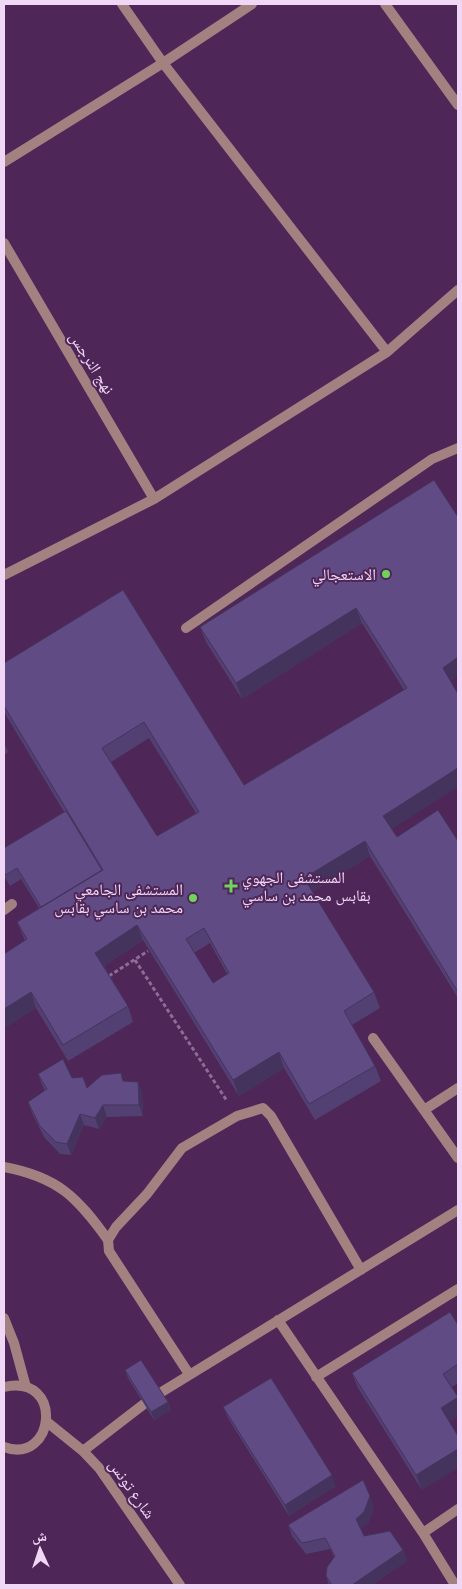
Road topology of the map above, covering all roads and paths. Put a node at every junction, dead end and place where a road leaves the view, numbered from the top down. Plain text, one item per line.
1 (122, 4) edge
2 (252, 4) edge
3 (385, 4) edge
4 (163, 63) junction
5 (458, 105) edge
6 (4, 162) edge
7 (4, 243) edge
8 (458, 290) edge
9 (387, 352) junction
10 (458, 448) edge
11 (154, 499) junction
12 (4, 574) edge
13 (186, 628) dead end
14 (148, 951) edge
15 (135, 960) junction
16 (109, 976) edge
17 (373, 1038) dead end
18 (458, 1088) edge
19 (424, 1110) junction
20 (237, 1116) junction
21 (458, 1158) edge
22 (4, 1167) edge
23 (458, 1210) edge
24 (108, 1240) junction
25 (361, 1270) junction
26 (458, 1289) edge
27 (4, 1318) edge
28 (278, 1320) junction
29 (189, 1374) junction
30 (316, 1377) junction
31 (4, 1387) edge
32 (26, 1387) junction
33 (160, 1393) edge
34 (144, 1404) edge
35 (47, 1422) junction
36 (4, 1446) edge
37 (83, 1450) junction
38 (458, 1509) edge
39 (423, 1533) junction
40 (180, 1585) edge
41 (455, 1585) edge

1 - 4 street
2 - 4 street
3 - 5 street
4 - 6 street
4 - 9 street
7 - 11 street, نهج النرجس
8 - 9 street
9 - 11 street
10 - 13 street
11 - 12 street
14 - 15 path
15 - 16 path
15 - 20 path
17 - 19 street
18 - 19 street
19 - 21 street
20 - 24 street
20 - 25 street
22 - 24 street
23 - 25 street
24 - 29 street
25 - 28 street
26 - 30 street
27 - 32 street
28 - 29 street
28 - 30 street
29 - 33 street
30 - 39 street
31 - 32 street
32 - 35 street
34 - 37 street
35 - 36 street
35 - 37 street, شارع تونس
37 - 40 street, شارع تونس
38 - 39 street
39 - 41 street

